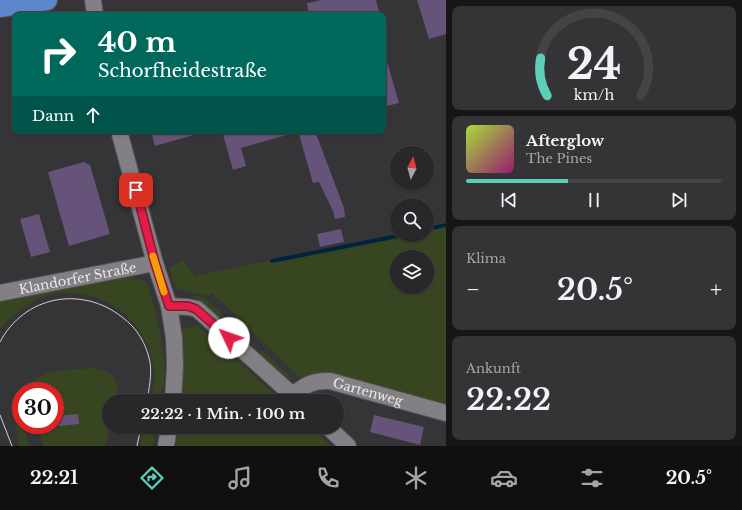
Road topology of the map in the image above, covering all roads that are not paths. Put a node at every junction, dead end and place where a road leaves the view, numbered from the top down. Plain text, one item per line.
1 (47, 0) edge
2 (93, 0) edge
3 (0, 7) edge
4 (95, 12) edge
5 (119, 134) edge
6 (154, 259) junction
7 (0, 293) edge
8 (169, 306) junction
9 (173, 394) edge
10 (292, 394) edge
11 (298, 394) edge
12 (446, 413) edge
13 (168, 434) edge
14 (335, 434) edge
15 (166, 446) edge
16 (348, 446) edge

1 - 3 main road
2 - 4 street
5 - 6 street
6 - 7 street, Klandorfer Straße
6 - 8 street
8 - 9 street
8 - 10 street
11 - 12 street, Gartenweg
13 - 15 street
14 - 16 street

